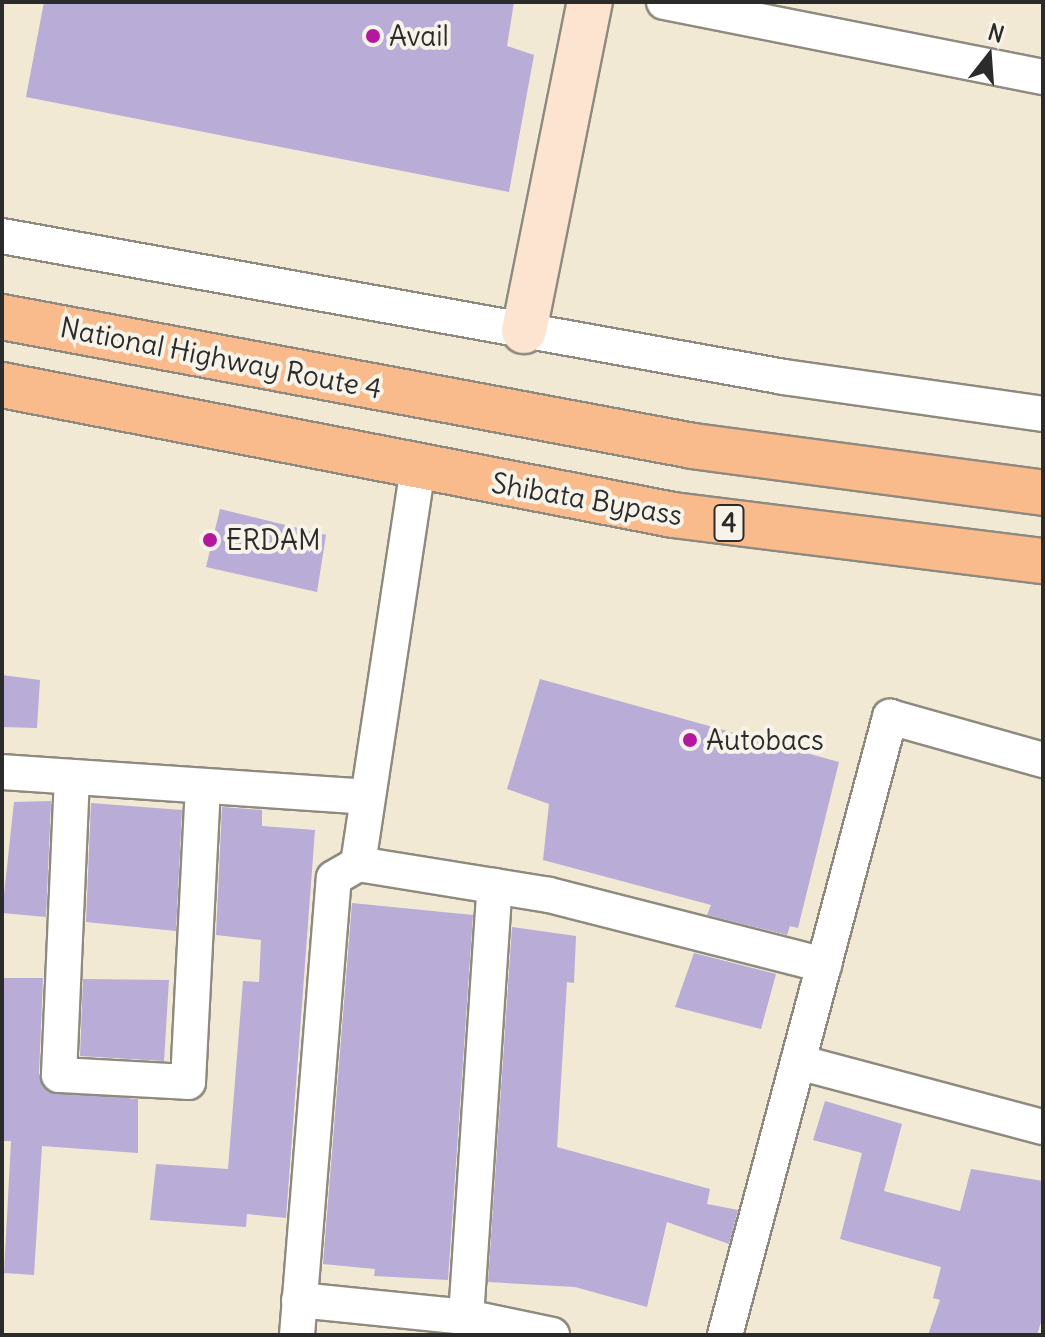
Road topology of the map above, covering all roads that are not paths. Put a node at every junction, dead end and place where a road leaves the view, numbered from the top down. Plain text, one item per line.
1 (590, 2) edge
2 (664, 2) edge
3 (1043, 77) edge
4 (2, 236) edge
5 (2, 317) edge
6 (524, 331) junction
7 (2, 385) edge
8 (1043, 414) edge
9 (418, 469) junction
10 (1043, 493) edge
11 (1043, 561) edge
12 (1043, 760) edge
13 (2, 772) edge
14 (72, 777) junction
15 (203, 786) junction
16 (367, 797) junction
17 (358, 864) junction
18 (495, 886) junction
19 (824, 965) junction
20 (798, 1062) junction
21 (1043, 1127) edge
22 (299, 1300) junction
23 (466, 1317) junction
24 (297, 1335) edge
25 (552, 1335) edge
26 (725, 1335) edge

1 - 6 street
2 - 3 street
4 - 6 street
5 - 10 highway, National Highway Route 4
6 - 8 street
7 - 9 highway, 4
9 - 11 highway, Shibata Bypass / 4
9 - 16 street
12 - 19 street
13 - 14 street
14 - 15 street
14 - 15 street
15 - 16 street
16 - 17 street
17 - 18 street
17 - 22 street
18 - 19 street
18 - 23 street
19 - 20 street
20 - 21 street
20 - 26 street
22 - 23 street
22 - 24 street
23 - 25 street

